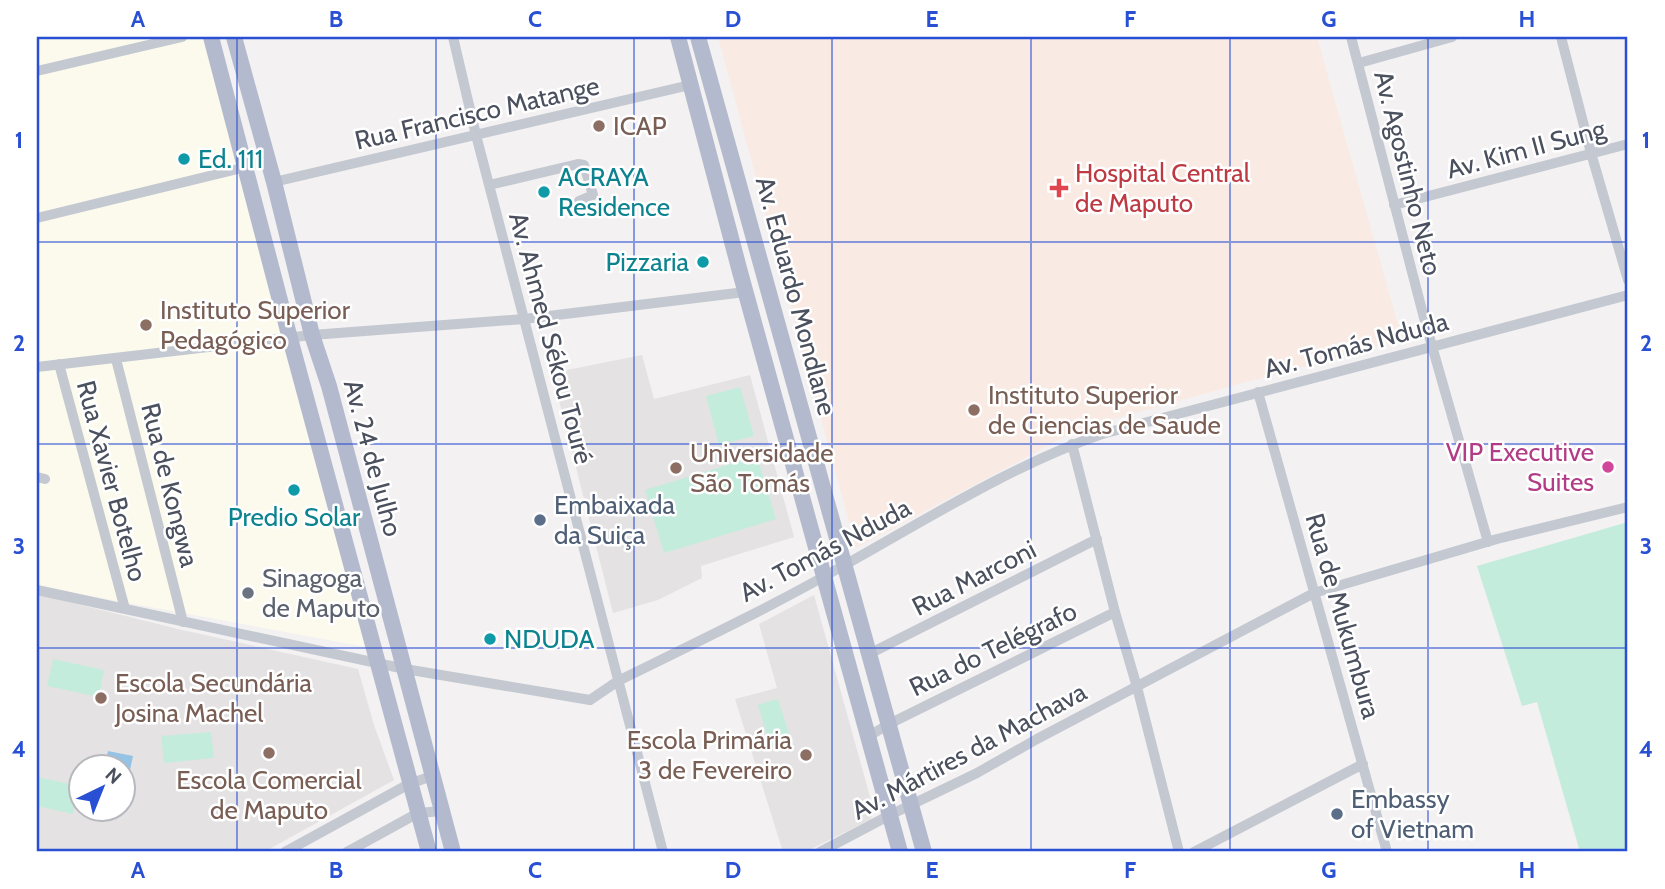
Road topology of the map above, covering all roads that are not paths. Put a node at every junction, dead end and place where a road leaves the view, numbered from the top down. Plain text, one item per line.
1 (182, 37) edge
2 (211, 37) edge
3 (233, 37) edge
4 (453, 37) edge
5 (678, 37) edge
6 (698, 37) edge
7 (1351, 37) edge
8 (1452, 37) edge
9 (1561, 37) edge
10 (1359, 63) junction
11 (37, 71) edge
12 (690, 85) junction
13 (476, 135) junction
14 (1628, 144) edge
15 (1591, 153) junction
16 (246, 167) junction
17 (274, 182) junction
18 (489, 185) junction
19 (579, 201) dead end
20 (1394, 205) junction
21 (37, 218) edge
22 (1628, 280) edge
23 (746, 292) junction
24 (1628, 295) edge
25 (524, 318) junction
26 (312, 335) junction
27 (290, 338) junction
28 (1433, 347) junction
29 (116, 359) junction
30 (59, 364) junction
31 (37, 367) edge
32 (1258, 392) junction
33 (1072, 444) junction
34 (1628, 507) edge
35 (1097, 538) junction
36 (1493, 540) junction
37 (845, 566) junction
38 (824, 577) junction
39 (37, 590) edge
40 (1314, 593) junction
41 (125, 609) junction
42 (1115, 612) junction
43 (183, 622) junction
44 (869, 654) junction
45 (377, 662) junction
46 (405, 669) junction
47 (618, 681) junction
48 (1137, 687) junction
49 (889, 724) junction
50 (869, 736) junction
51 (1363, 764) junction
52 (432, 776) junction
53 (409, 784) junction
54 (911, 805) junction
55 (442, 811) junction
56 (890, 815) junction
57 (412, 817) junction
58 (285, 852) edge
59 (347, 852) edge
60 (429, 852) edge
61 (453, 852) edge
62 (663, 852) edge
63 (820, 852) edge
64 (900, 852) edge
65 (924, 852) edge
66 (1179, 852) edge
67 (1194, 852) edge
68 (1387, 852) edge

1 - 11 street
2 - 16 main road, Av. 24 de Julho
3 - 17 main road, Av. 24 de Julho
4 - 13 street, Av. Ahmed Sékou Touré
5 - 12 main road, Av. Eduardo Mondlane
6 - 37 main road, Av. Eduardo Mondlane
7 - 10 street, Av. Agostinho Neto
8 - 10 street
9 - 15 street
10 - 20 street, Av. Agostinho Neto
12 - 13 street, Rua Francisco Matange
12 - 23 main road, Av. Eduardo Mondlane
13 - 17 street, Rua Francisco Matange
13 - 18 street, Av. Ahmed Sékou Touré
14 - 15 street, Av. Kim II Sung
15 - 20 street, Av. Kim II Sung
15 - 22 street
16 - 21 street
16 - 27 main road, Av. 24 de Julho
17 - 26 main road, Av. 24 de Julho
18 - 19 street
18 - 25 street, Av. Ahmed Sékou Touré
20 - 28 street, Av. Agostinho Neto
23 - 25 street
23 - 38 main road, Av. Eduardo Mondlane
24 - 28 street, Av. Tomás Nduda
25 - 26 street
25 - 47 street, Av. Ahmed Sékou Touré
26 - 27 street
26 - 46 main road, Av. 24 de Julho
27 - 29 street
27 - 45 main road, Av. 24 de Julho
28 - 32 street, Av. Tomás Nduda
28 - 36 street, Av. Agostinho Neto
29 - 30 street
29 - 43 street, Rua de Kongwa
30 - 31 street
30 - 41 street, Rua Xavier Botelho
32 - 33 street, Av. Tomás Nduda
32 - 40 street, Rua de Mukumbura
33 - 35 street
33 - 37 street, Av. Tomás Nduda
34 - 36 street
35 - 42 street
35 - 44 street, Rua Marconi
36 - 40 street, Av. Mártires da Machava
37 - 38 street, Av. Tomás Nduda
37 - 44 main road, Av. Eduardo Mondlane
38 - 47 street, Av. Tomás Nduda
38 - 50 main road, Av. Eduardo Mondlane
39 - 41 street, Av. Tomás Nduda
40 - 48 street, Av. Mártires da Machava
40 - 51 street, Rua de Mukumbura
41 - 43 street, Av. Tomás Nduda
42 - 48 street
42 - 49 street, Rua do Telégrafo
43 - 45 street, Av. Tomás Nduda
44 - 49 main road, Av. Eduardo Mondlane
45 - 46 street, Av. Tomás Nduda
45 - 53 main road, Av. 24 de Julho
46 - 47 street, Av. Tomás Nduda
46 - 52 main road, Av. 24 de Julho
47 - 62 street, Av. Ahmed Sékou Touré
48 - 54 street, Av. Mártires da Machava
48 - 66 street
49 - 50 street, Rua do Telégrafo
49 - 54 main road, Av. Eduardo Mondlane
50 - 56 main road, Av. Eduardo Mondlane
51 - 67 street
51 - 68 street, Rua de Mukumbura
52 - 53 street
52 - 55 main road, Av. 24 de Julho
53 - 57 main road, Av. 24 de Julho
53 - 58 street
54 - 56 street, Av. Mártires da Machava
54 - 65 main road, Av. Eduardo Mondlane
55 - 57 street
55 - 61 main road, Av. 24 de Julho
56 - 63 street, Av. Mártires da Machava
56 - 64 main road
57 - 59 street
57 - 60 main road

